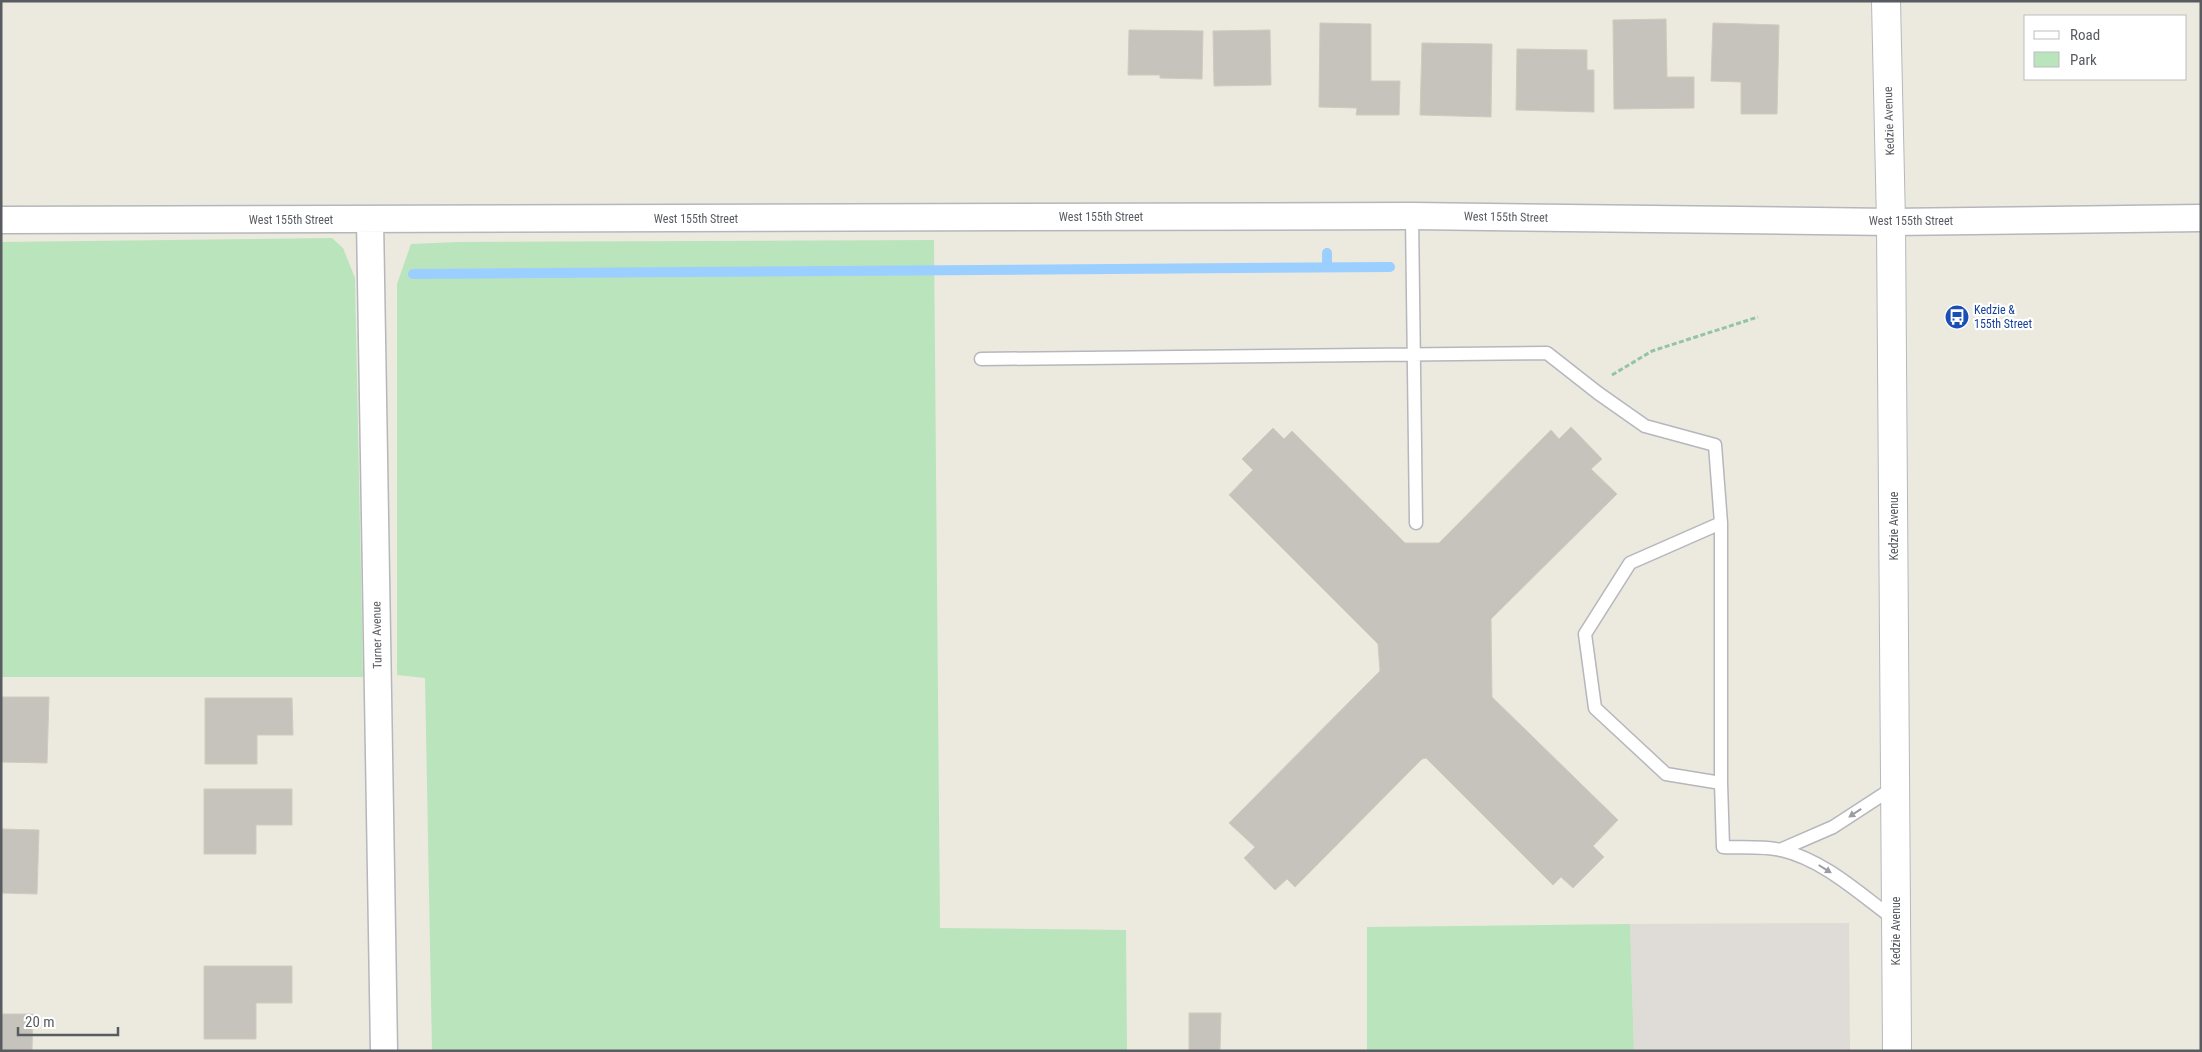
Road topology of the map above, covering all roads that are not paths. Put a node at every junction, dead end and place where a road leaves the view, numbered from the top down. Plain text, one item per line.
1 (1886, 1) edge
2 (1412, 216) junction
3 (2201, 218) edge
4 (1, 220) edge
5 (370, 220) junction
6 (1892, 222) junction
7 (1414, 354) junction
8 (981, 359) dead end
9 (1416, 523) dead end
10 (1721, 523) junction
11 (1721, 783) junction
12 (1896, 786) junction
13 (1780, 850) junction
14 (1896, 921) junction
15 (384, 1051) edge
16 (1897, 1051) edge

1 - 6 main road, Kedzie Avenue
2 - 5 street, West 155th Street
2 - 6 street, West 155th Street
2 - 7 lane
3 - 6 street, West 155th Street
4 - 5 street, West 155th Street
5 - 15 street, Turner Avenue
6 - 12 main road, Kedzie Avenue
7 - 8 lane
7 - 9 lane
7 - 10 lane
10 - 11 lane
10 - 11 lane
11 - 13 lane
12 -> 13 lane
12 - 14 main road, Kedzie Avenue
13 -> 14 lane
14 - 16 main road, Kedzie Avenue

